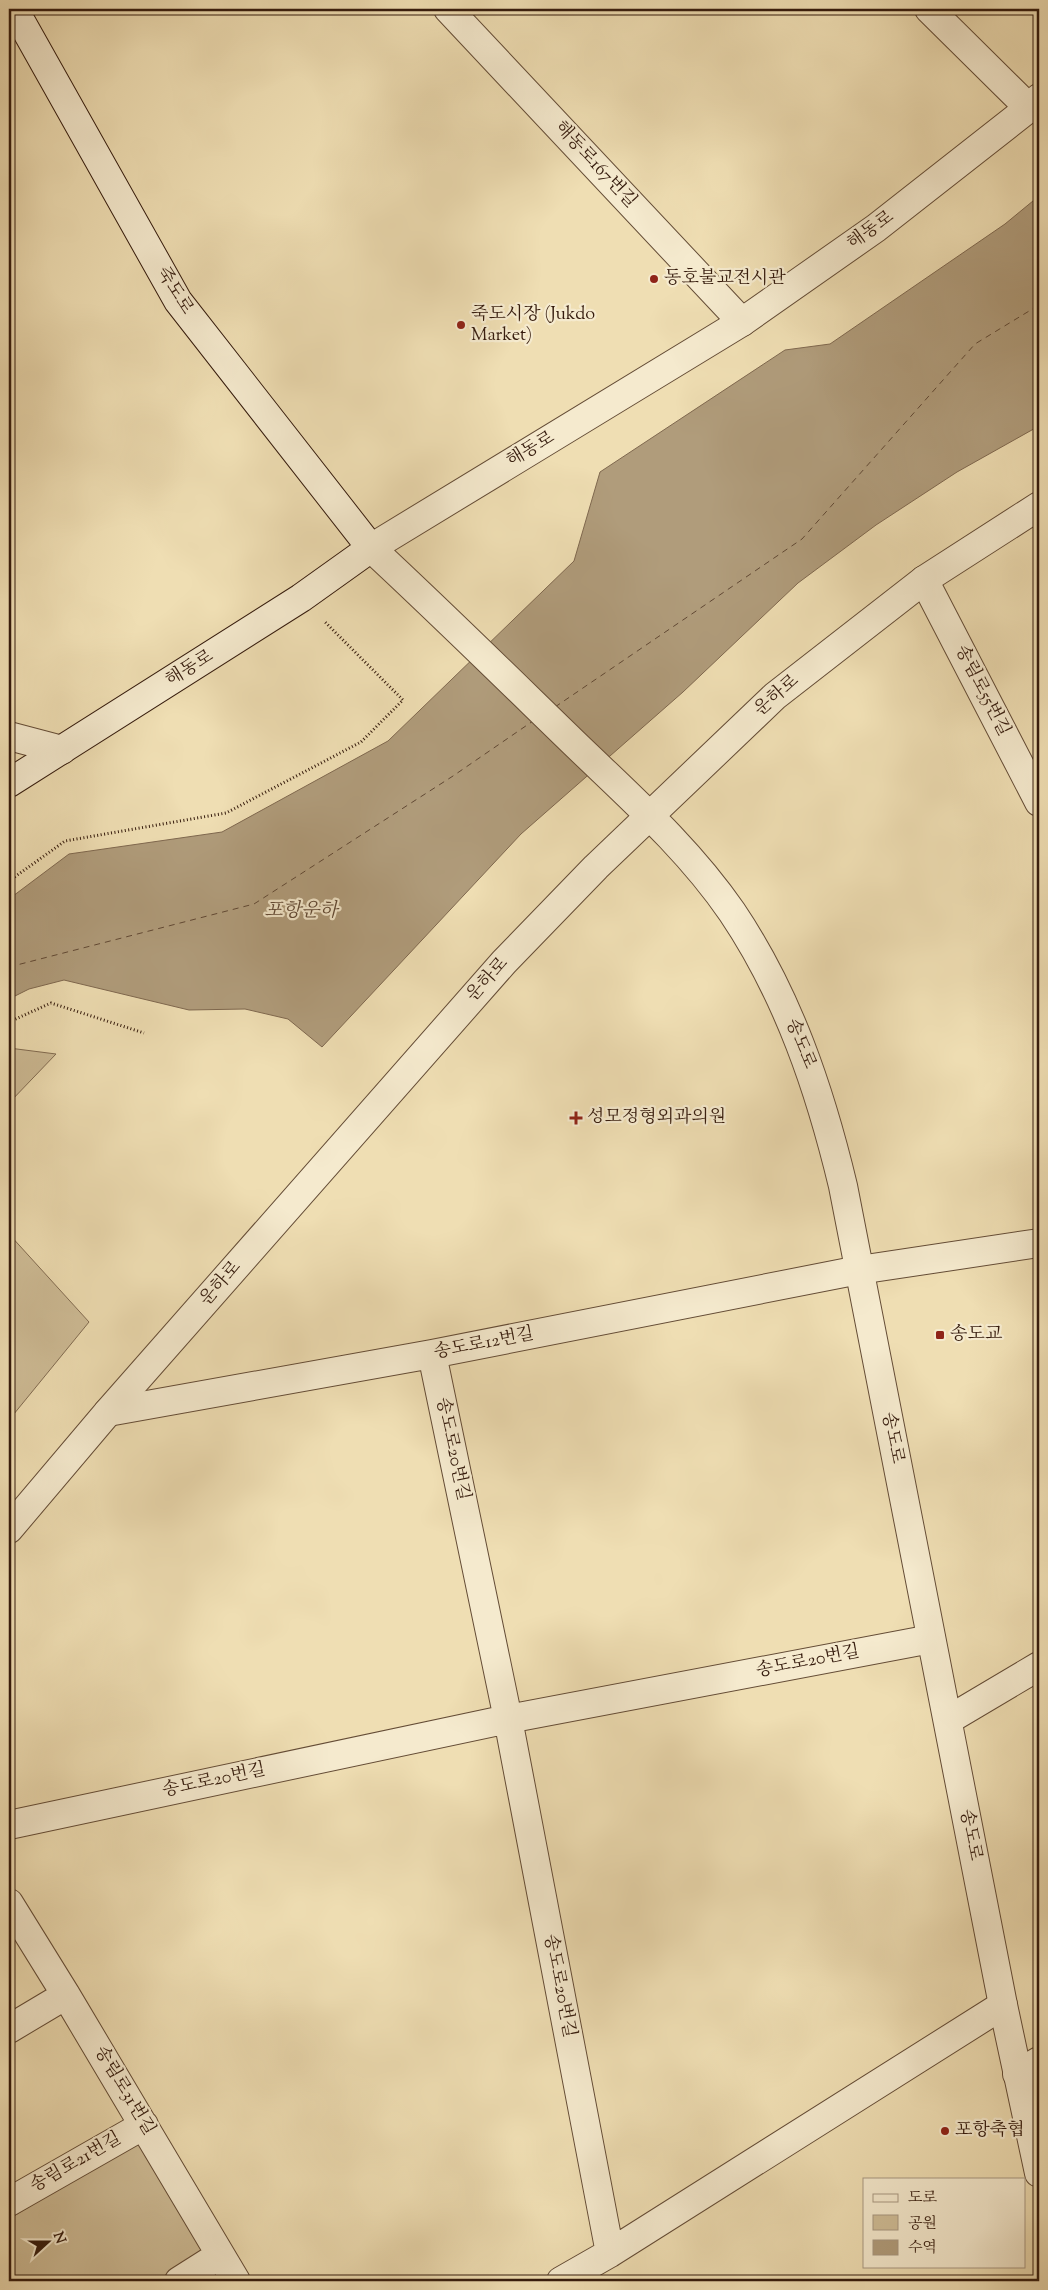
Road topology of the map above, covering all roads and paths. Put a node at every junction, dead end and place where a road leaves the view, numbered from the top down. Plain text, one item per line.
1 (14, 9) edge
2 (448, 9) edge
3 (929, 9) edge
4 (1034, 103) edge
5 (742, 322) junction
6 (1039, 506) edge
7 (371, 548) junction
8 (924, 580) junction
9 (301, 598) junction
10 (9, 736) edge
11 (62, 750) junction
12 (9, 783) edge
13 (1039, 802) edge
14 (650, 814) junction
15 (9, 881) edge
16 (9, 1022) edge
17 (144, 1033) dead end
18 (1039, 1243) edge
19 (859, 1270) junction
20 (432, 1354) junction
21 (108, 1412) junction
22 (9, 1529) edge
23 (932, 1638) junction
24 (1039, 1666) edge
25 (508, 1719) junction
26 (948, 1720) junction
27 (9, 1825) edge
28 (9, 1902) edge
29 (66, 1995) junction
30 (1003, 2005) junction
31 (9, 2029) edge
32 (1028, 2067) edge
33 (144, 2124) junction
34 (1039, 2173) edge
35 (9, 2202) edge
36 (610, 2253) junction
37 (220, 2255) junction
38 (179, 2281) edge
39 (236, 2281) edge
40 (561, 2281) edge

1 - 7 street, 죽도로
2 - 5 street, 해동로167번길
3 - 4 street
4 - 5 street, 해동로
5 - 7 street, 해동로
6 - 8 street, 운하로
7 - 9 street, 해동로
7 - 14 street, 송도로
8 - 13 street, 송림로55번길
8 - 14 street, 운하로
9 - 11 street, 해동로
9 - 15 path
10 - 11 street
11 - 12 street, 해동로
14 - 19 street, 송도로
14 - 21 street, 운하로
16 - 17 path
18 - 19 street, 송도로12번길
19 - 20 street, 송도로12번길
19 - 23 street, 송도로
20 - 21 street, 송도로12번길
20 - 25 street, 송도로20번길
21 - 22 street, 운하로
23 - 25 street, 송도로20번길
23 - 26 street, 송도로
24 - 26 street
25 - 27 street, 송도로20번길
25 - 36 street, 송도로20번길
26 - 30 street, 송도로
28 - 29 street, 송림로31번길
29 - 31 street
29 - 33 street, 송림로31번길
30 - 32 street, 송도로
30 - 36 street
32 - 34 street, 송도로
33 - 35 street, 송림로21번길
33 - 37 street, 송림로31번길
36 - 40 street
37 - 38 street
37 - 39 street, 송림로31번길

